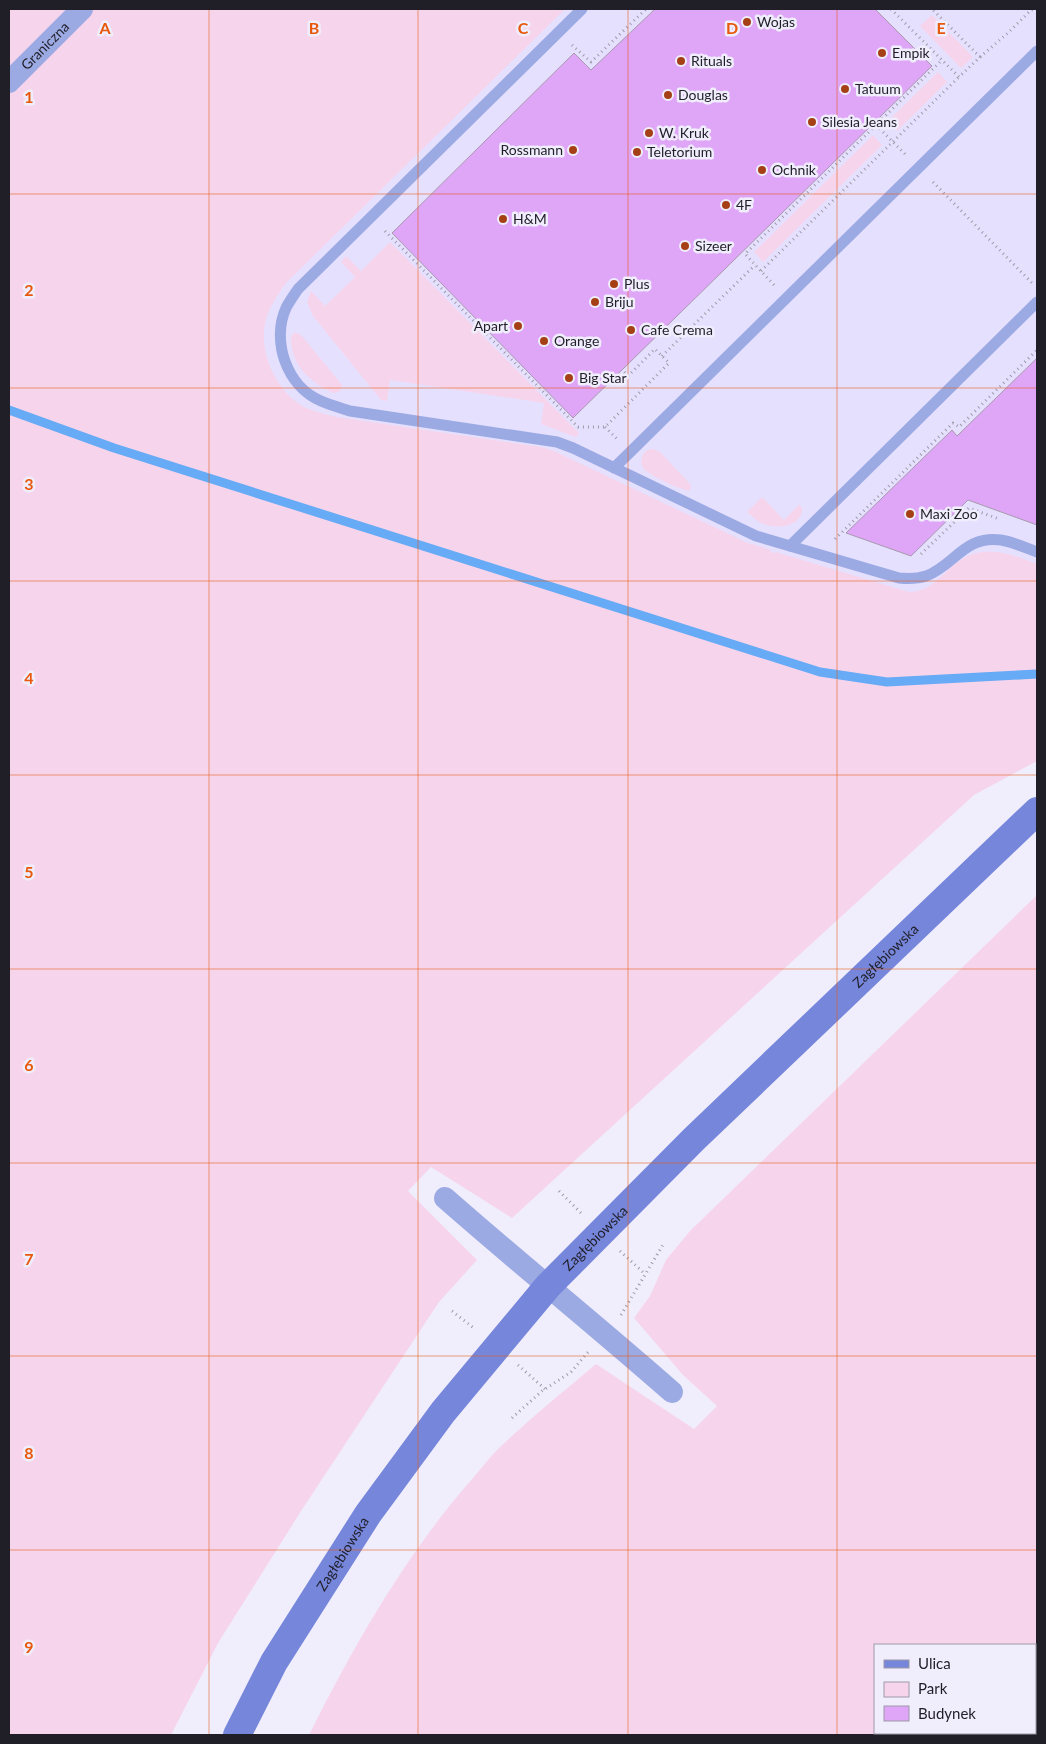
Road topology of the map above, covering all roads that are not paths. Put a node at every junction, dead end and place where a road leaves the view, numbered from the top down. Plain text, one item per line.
1 (82, 9) edge
2 (582, 9) edge
3 (1037, 51) edge
4 (9, 82) edge
5 (1037, 302) edge
6 (614, 468) junction
7 (790, 546) junction
8 (1037, 552) edge
9 (1037, 811) edge
10 (446, 1198) dead end
11 (548, 1286) junction
12 (672, 1392) dead end
13 (237, 1735) edge

1 - 4 street, Graniczna
2 - 6 lane
3 - 6 lane
5 - 7 lane
6 - 7 lane
7 - 8 lane
9 - 11 main road, Zagłębiowska
10 - 11 street
11 - 12 street
11 - 13 main road, Zagłębiowska

